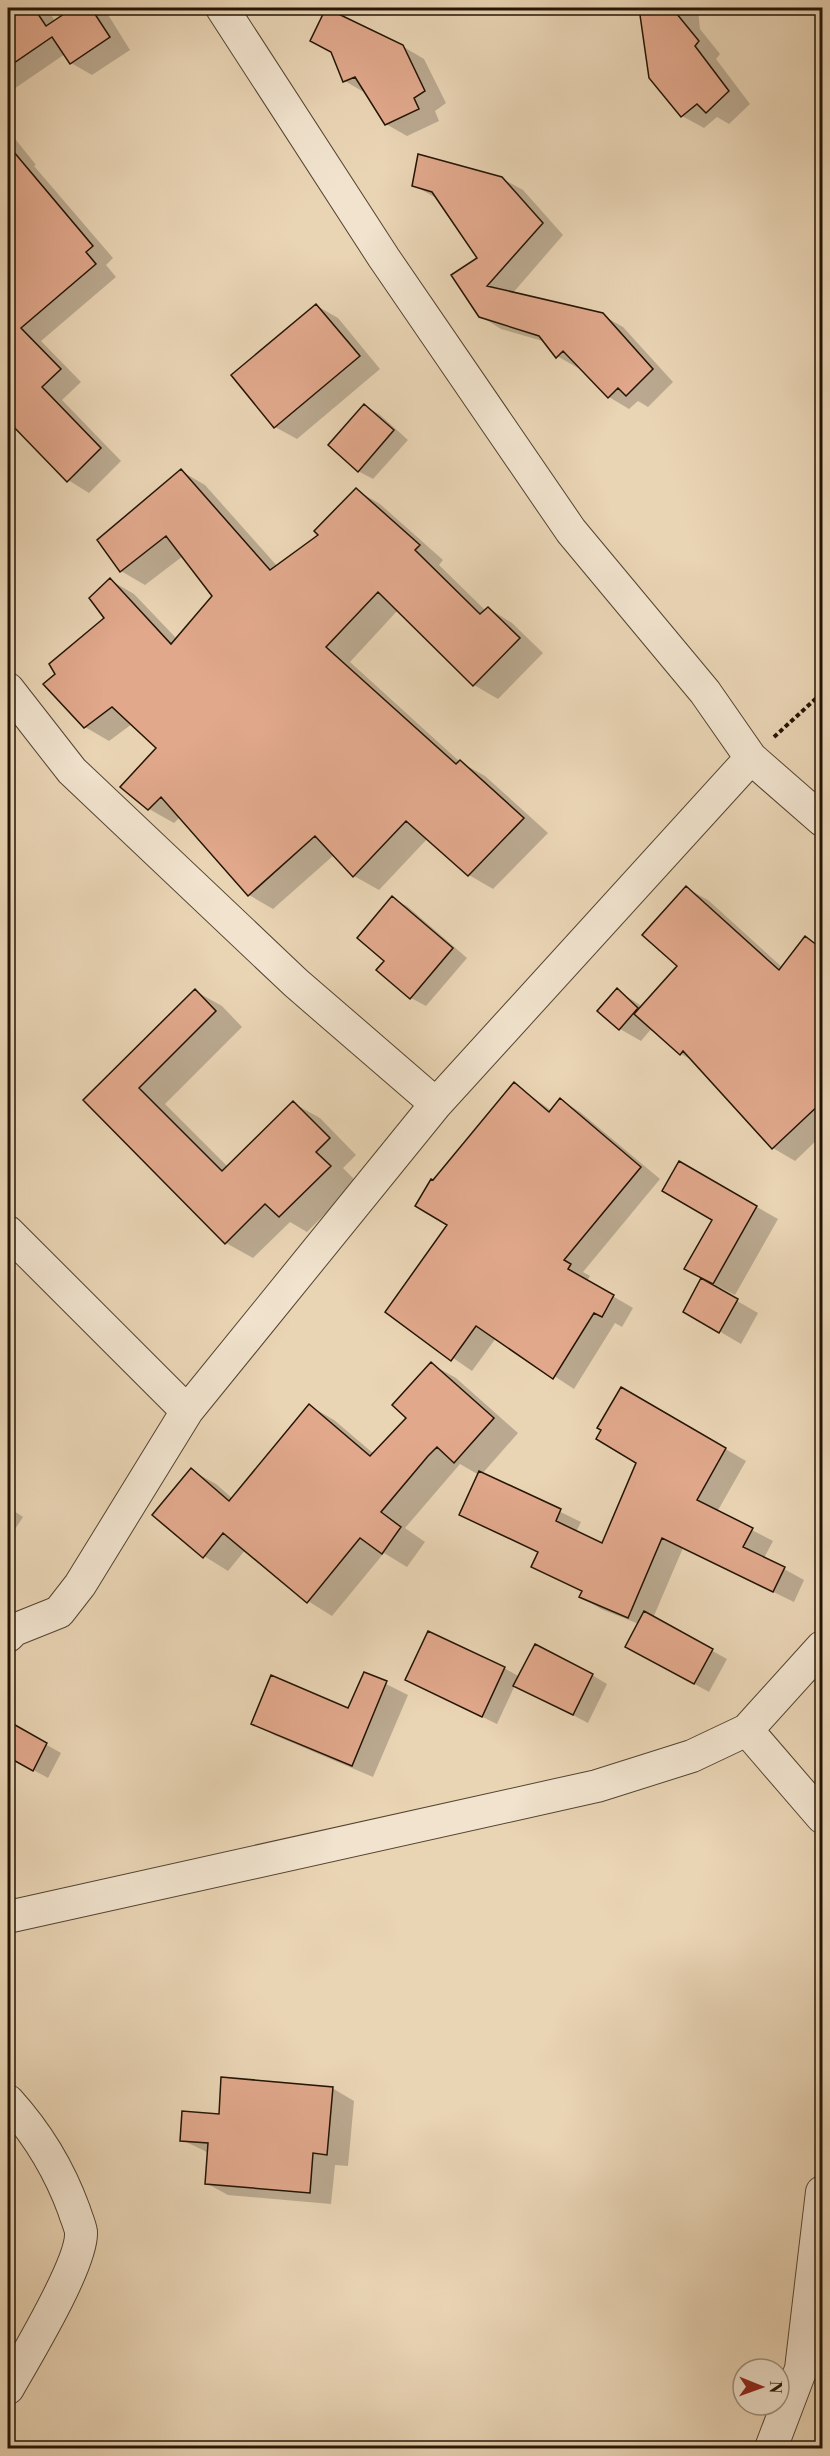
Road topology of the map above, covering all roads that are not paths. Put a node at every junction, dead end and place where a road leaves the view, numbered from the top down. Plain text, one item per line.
1 (222, 8) edge
2 (8, 689) edge
3 (752, 758) junction
4 (822, 820) edge
5 (436, 1104) junction
6 (8, 1232) edge
7 (187, 1411) junction
8 (8, 1636) edge
9 (822, 1647) edge
10 (747, 1730) junction
11 (822, 1817) edge
12 (8, 1917) edge
13 (13, 2120) edge
14 (822, 2192) edge
15 (8, 2388) edge
16 (771, 2448) edge

1 - 3 street
2 - 5 street
3 - 4 street
3 - 5 street
5 - 7 street
6 - 7 street
7 - 8 street
9 - 10 street
10 - 11 street
10 - 12 street
13 - 15 street
14 - 16 street

